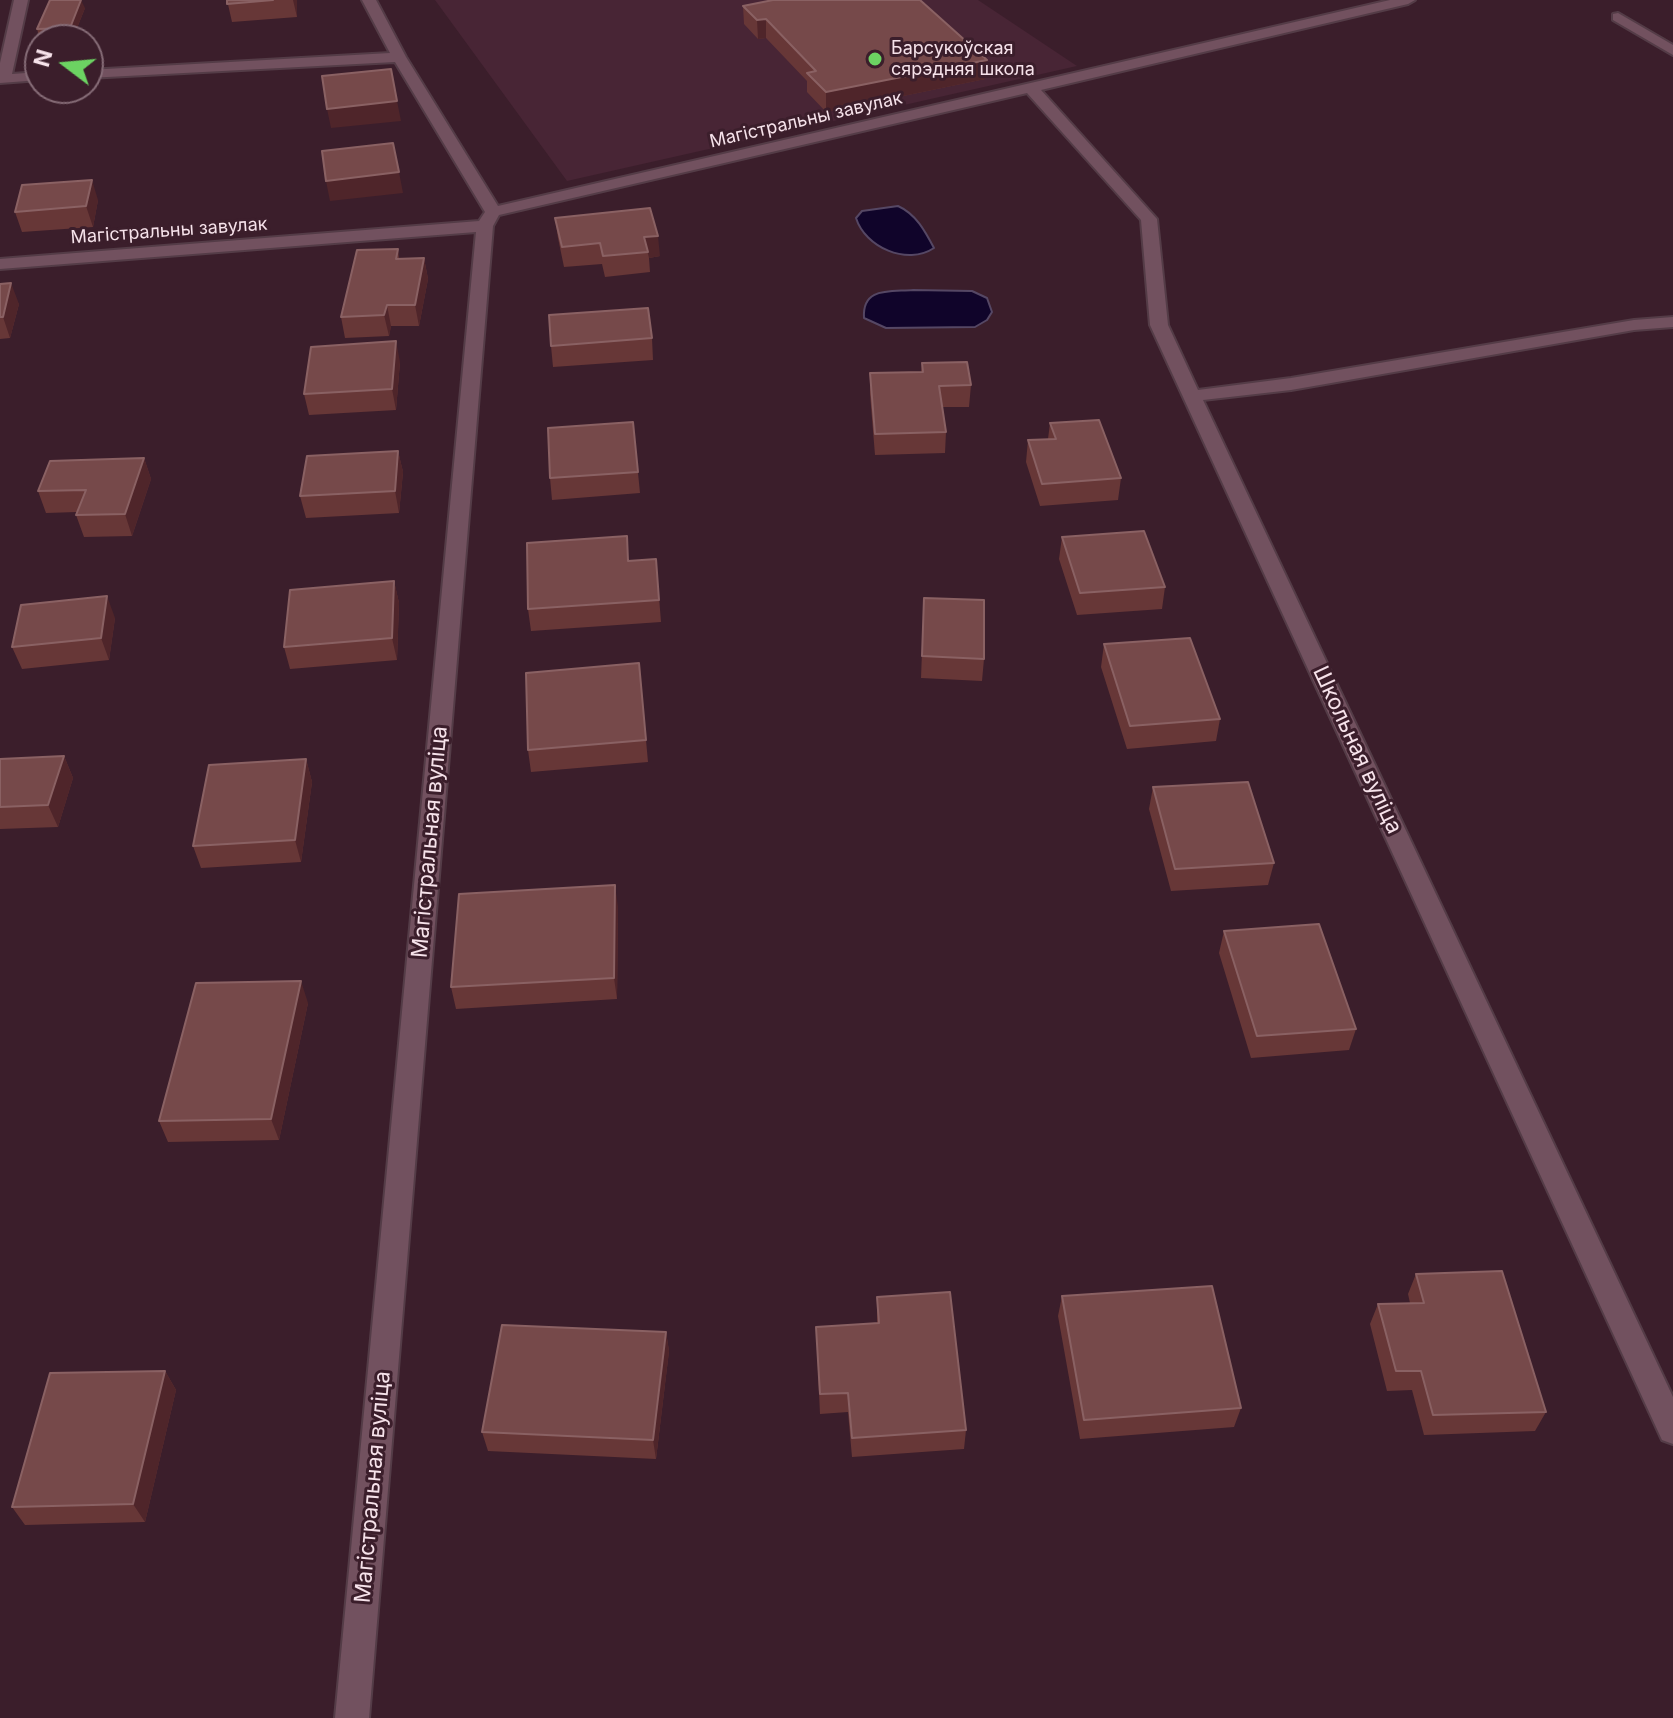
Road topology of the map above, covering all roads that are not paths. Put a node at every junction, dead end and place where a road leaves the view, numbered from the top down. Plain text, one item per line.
1 (21, 0) edge
2 (369, 0) edge
3 (1408, 0) edge
4 (1618, 17) dead end
5 (1673, 51) edge
6 (399, 57) junction
7 (104, 73) edge
8 (24, 77) edge
9 (2, 78) edge
10 (1032, 89) junction
11 (489, 219) junction
12 (0, 264) edge
13 (1673, 322) edge
14 (1192, 396) junction
15 (1673, 1430) edge
16 (352, 1718) edge

1 - 9 street
2 - 6 street
3 - 10 street, Магістральны завулак
4 - 5 street
6 - 7 street
6 - 11 street
8 - 9 street
10 - 11 street, Магістральны завулак
10 - 14 street, Школьная вуліца
11 - 12 street, Магістральны завулак
11 - 16 street, Магістральная вуліца
13 - 14 street
14 - 15 street, Школьная вуліца

